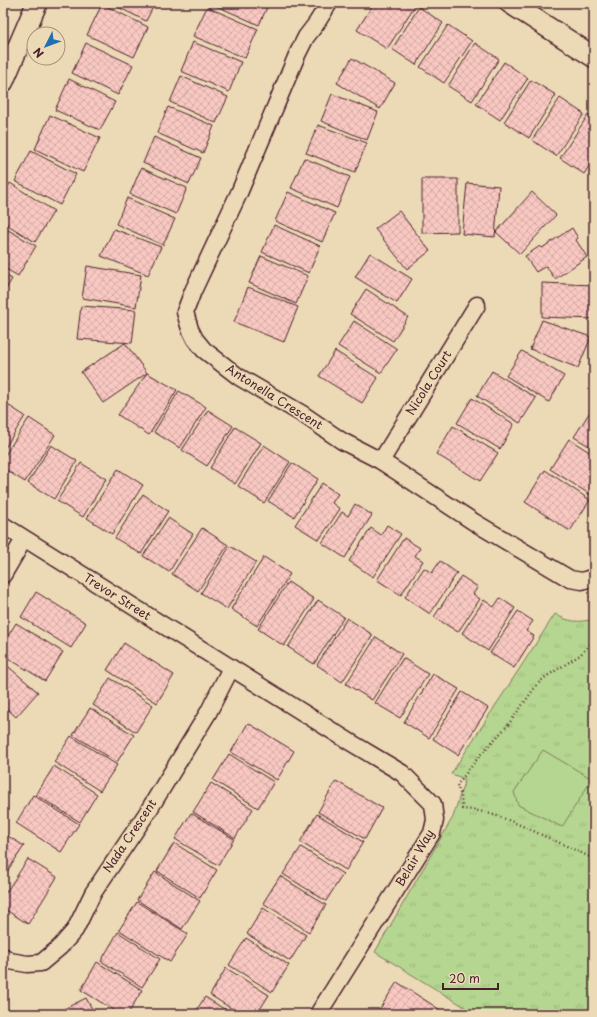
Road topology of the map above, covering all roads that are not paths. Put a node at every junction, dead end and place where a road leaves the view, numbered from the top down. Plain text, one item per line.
1 (37, 3) edge
2 (329, 3) edge
3 (510, 3) edge
4 (594, 57) edge
5 (3, 82) edge
6 (477, 305) dead end
7 (381, 461) junction
8 (3, 525) edge
9 (24, 539) junction
10 (3, 575) edge
11 (594, 577) edge
12 (230, 668) junction
13 (3, 956) edge
14 (318, 1014) edge

1 - 5 street
2 - 7 street, Antonella Crescent
3 - 4 street
6 - 7 street, Nicola Court
7 - 11 street, Antonella Crescent
8 - 9 street, Trevor Street
9 - 10 street
9 - 12 street, Trevor Street
12 - 13 street, Nada Crescent
12 - 14 street, Belair Way

